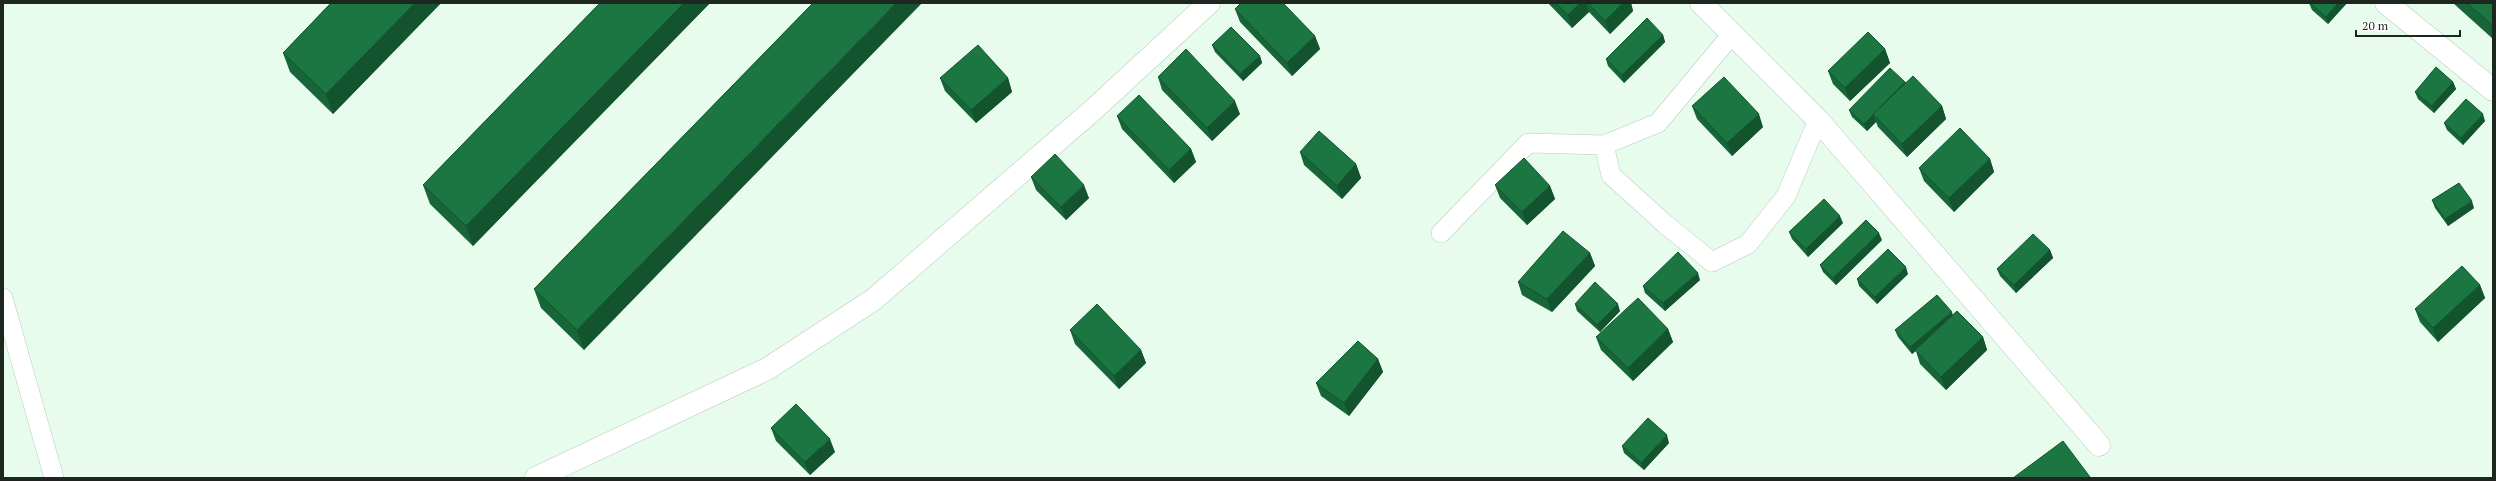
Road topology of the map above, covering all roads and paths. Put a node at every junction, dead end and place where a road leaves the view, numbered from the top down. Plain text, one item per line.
1 (1209, 3) edge
2 (1701, 3) edge
3 (2386, 3) edge
4 (1733, 33) junction
5 (2493, 90) edge
6 (1818, 120) junction
7 (1604, 145) junction
8 (1441, 233) dead end
9 (3, 298) edge
10 (2099, 445) dead end
11 (54, 478) edge
12 (536, 478) edge

1 - 12 street
2 - 4 street
3 - 5 street
4 - 6 street
4 - 7 lane
6 - 7 lane
6 - 10 street
7 - 8 lane
9 - 11 lane

